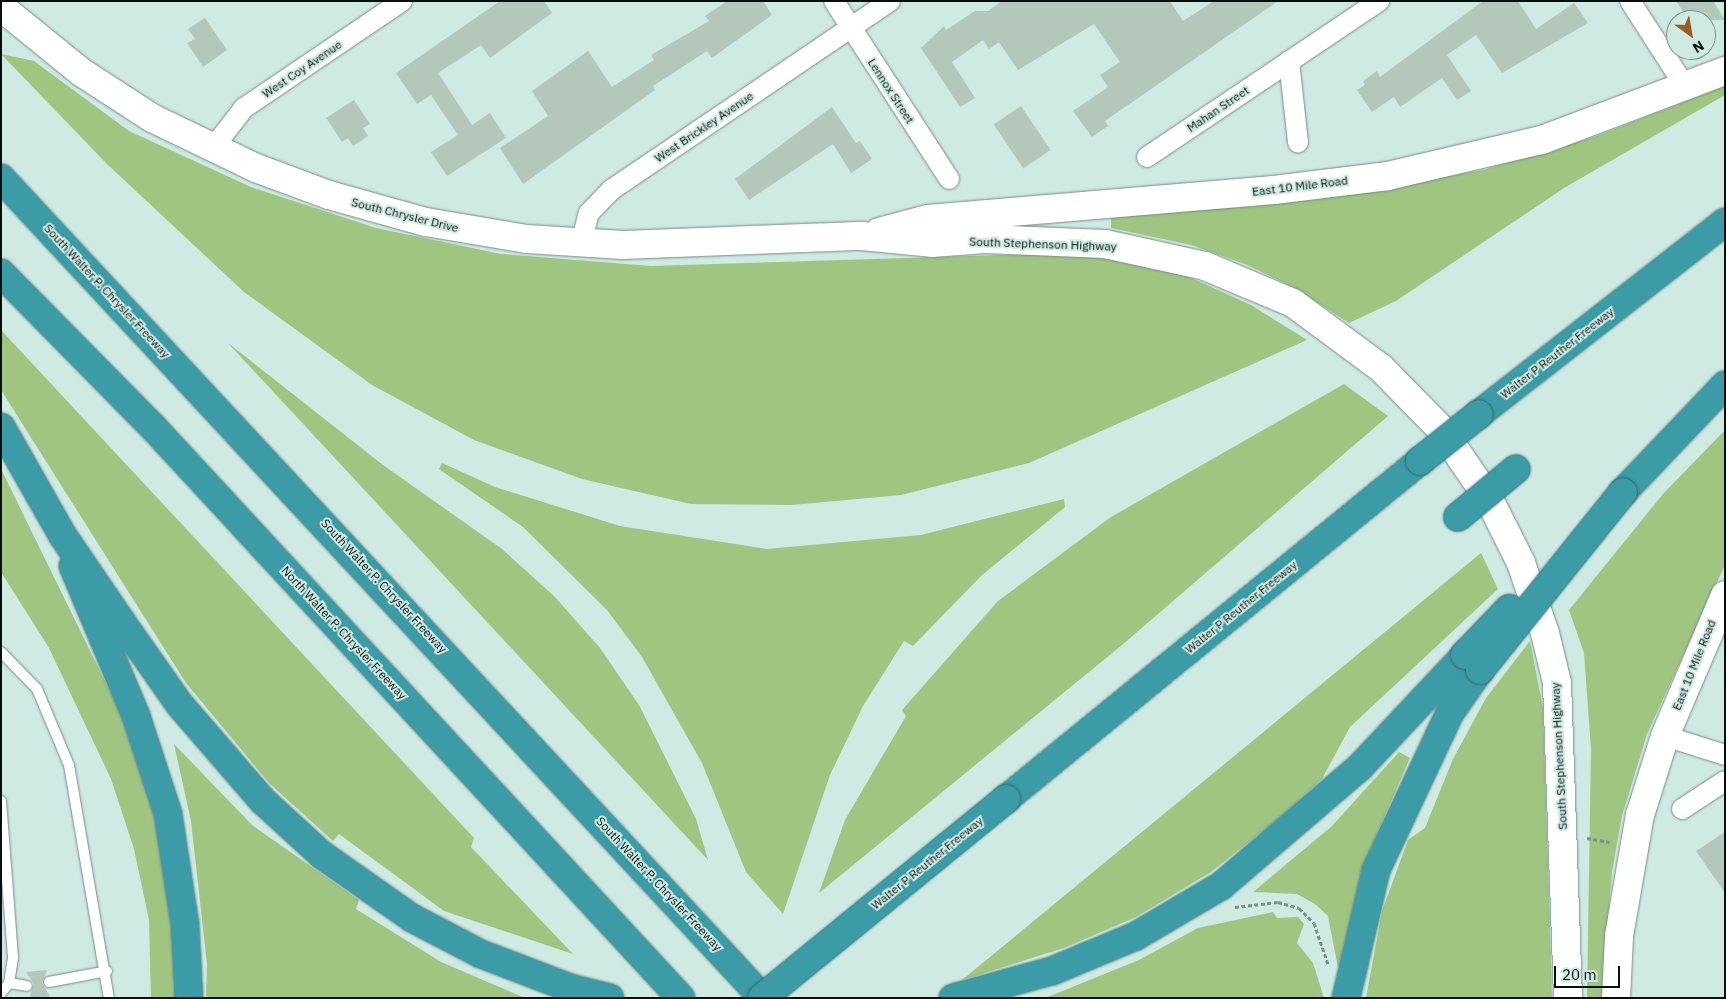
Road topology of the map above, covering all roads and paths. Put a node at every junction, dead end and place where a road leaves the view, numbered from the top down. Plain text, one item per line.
1 (402, 1) edge
2 (834, 1) edge
3 (890, 1) edge
4 (1379, 1) edge
5 (1630, 1) edge
6 (5, 9) edge
7 (850, 28) junction
8 (1289, 61) junction
9 (1725, 72) edge
10 (1686, 88) junction
11 (1298, 142) dead end
12 (213, 148) junction
13 (1147, 157) dead end
14 (1, 178) edge
15 (949, 179) dead end
16 (1725, 222) edge
17 (861, 236) junction
18 (581, 244) junction
19 (1, 273) edge
20 (1725, 386) edge
21 (1, 427) edge
22 (1516, 469) dead end
23 (1458, 517) dead end
24 (63, 536) junction
25 (1725, 595) edge
26 (1, 652) edge
27 (1473, 663) junction
28 (1665, 736) junction
29 (1725, 755) edge
30 (1725, 780) edge
31 (1, 801) edge
32 (1682, 809) dead end
33 (1586, 838) dead end
34 (1621, 844) dead end
35 (1228, 908) dead end
36 (1330, 970) dead end
37 (107, 971) junction
38 (49, 982) dead end
39 (9, 983) junction
40 (27, 986) dead end
41 (1, 993) edge
42 (963, 996) edge
43 (109, 998) edge
44 (189, 998) edge
45 (610, 998) edge
46 (681, 998) edge
47 (763, 998) edge
48 (1346, 998) edge
49 (1568, 998) edge
50 (1616, 998) edge

1 - 12 street, West Coy Avenue
2 - 7 street, Lennox Street
3 - 7 street, West Brickley Avenue
4 - 8 street, Mahan Street
5 - 10 street
6 - 12 main road, South Chrysler Drive
7 - 15 street, Lennox Street
7 - 18 street, West Brickley Avenue
8 - 11 street
8 - 13 street, Mahan Street
9 - 10 main road, East 10 Mile Road
10 - 17 main road, East 10 Mile Road
12 - 18 main road, South Chrysler Drive
14 - 47 highway, South Walter P. Chrysler Freeway
16 - 47 highway, Walter P Reuther Freeway, bridge
17 - 18 main road, South Chrysler Drive
17 - 49 main road, South Stephenson Highway
19 - 46 highway, North Walter P. Chrysler Freeway
20 - 27 highway, bridge
21 - 24 highway
22 - 23 highway, bridge
24 - 44 highway
24 - 45 highway
25 - 28 main road, East 10 Mile Road
26 - 37 lane
27 - 42 highway
27 - 48 highway
28 - 29 street
28 - 50 main road
30 - 32 street
31 - 39 lane
33 - 34 path
35 - 36 path
37 - 38 lane
37 - 43 lane
39 - 40 lane
39 - 41 lane

